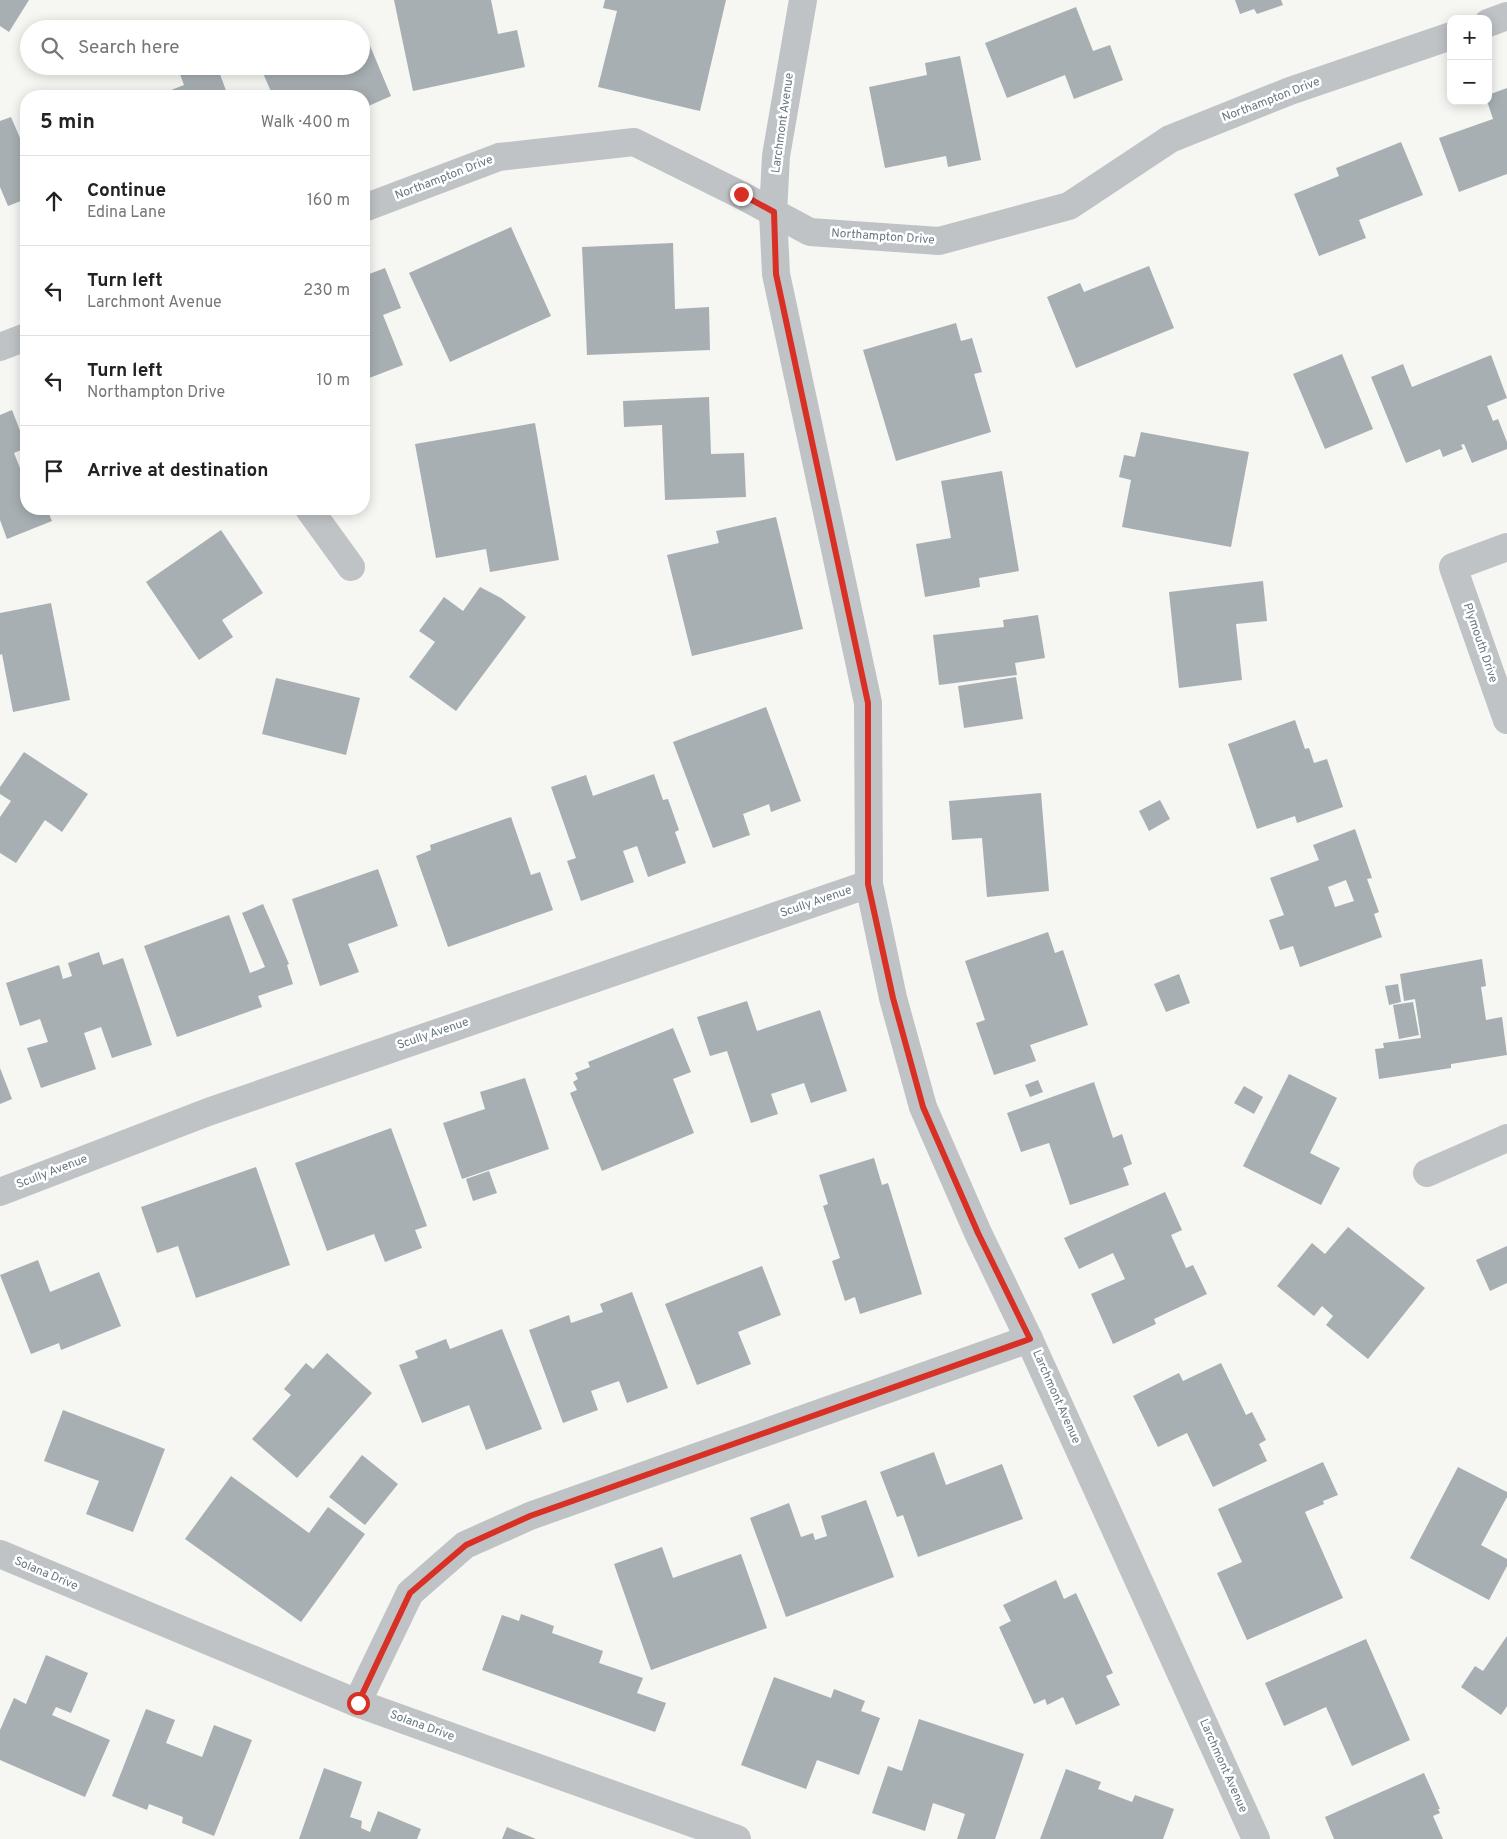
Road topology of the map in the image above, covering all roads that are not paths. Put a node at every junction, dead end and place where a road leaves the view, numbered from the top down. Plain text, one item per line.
1 (803, 0) edge
2 (1507, 16) edge
3 (1492, 22) edge
4 (1447, 37) edge
5 (370, 206) edge
6 (774, 212) junction
7 (20, 340) edge
8 (0, 348) edge
9 (313, 515) edge
10 (1507, 547) edge
11 (351, 567) dead end
12 (1507, 720) edge
13 (868, 884) junction
14 (1507, 1138) edge
15 (1427, 1173) dead end
16 (0, 1192) edge
17 (1030, 1339) junction
18 (0, 1554) edge
19 (358, 1703) junction
20 (737, 1839) edge
21 (1256, 1839) edge

1 - 6 street, Larchmont Avenue
2 - 3 street
4 - 6 street, Northampton Drive
5 - 6 street, Northampton Drive
6 - 13 street, Larchmont Avenue
7 - 8 street
9 - 11 street
10 - 12 street, Plymouth Drive
13 - 16 street, Scully Avenue
13 - 17 street, Larchmont Avenue
14 - 15 street
17 - 19 street
17 - 21 street, Larchmont Avenue
18 - 19 street, Solana Drive
19 - 20 street, Solana Drive

